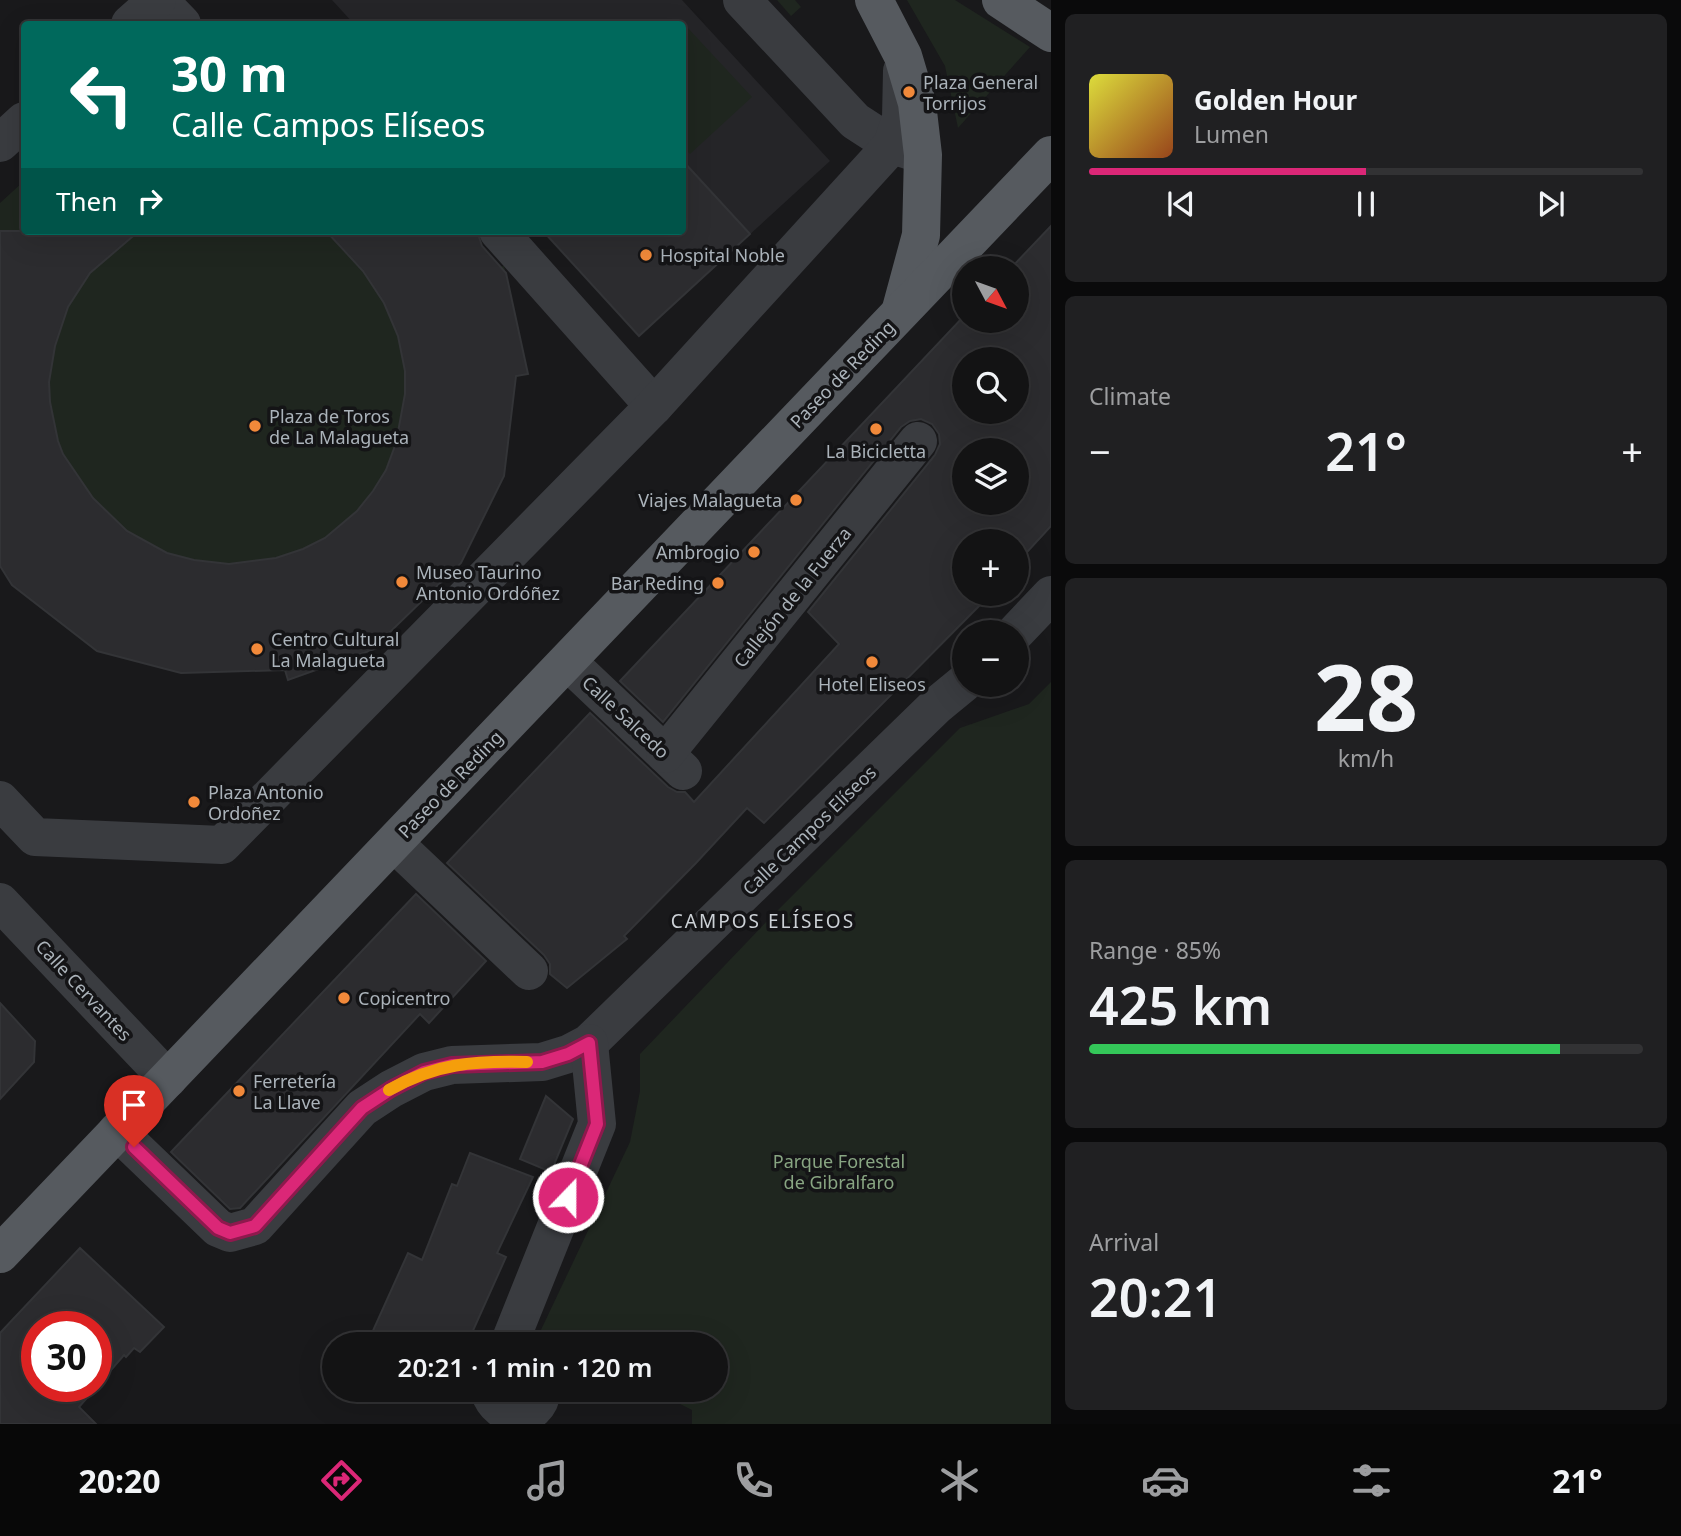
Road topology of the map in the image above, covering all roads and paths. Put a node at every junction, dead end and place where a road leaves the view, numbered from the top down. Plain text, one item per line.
1 (158, 0) edge
2 (742, 0) edge
3 (874, 0) edge
4 (1000, 0) edge
5 (134, 21) edge
6 (179, 21) edge
7 (1051, 33) edge
8 (907, 150) junction
9 (1051, 155) edge
10 (502, 235) edge
11 (900, 314) junction
12 (654, 406) junction
13 (918, 441) dead end
14 (1051, 595) edge
15 (1027, 620) edge
16 (568, 662) junction
17 (952, 693) edge
18 (675, 763) joint
19 (0, 800) edge
20 (394, 842) junction
21 (0, 902) edge
22 (529, 971) dead end
23 (589, 1043) junction
24 (168, 1079) junction
25 (117, 1131) junction
26 (0, 1254) edge
27 (514, 1332) edge
28 (494, 1402) edge
29 (538, 1402) edge

1 - 5 street
1 - 6 street
2 - 8 street
3 - 8 main road
4 - 7 main road
8 - 11 main road
8 - 12 street
9 - 11 main road, Paseo de Reding
10 - 12 street
11 - 16 main road, Paseo de Reding
12 - 19 street
13 - 18 street, Callejón de la Fuerza
14 - 15 street
16 - 18 street, Calle Salcedo
16 - 20 main road, Paseo de Reding
17 - 23 street, Calle Campos Elíseos
20 - 22 street
20 - 24 main road, Paseo de Reding
21 - 24 street, Calle Cervantes
23 - 25 street, Calle Campos Elíseos
23 - 27 street
24 - 25 main road, Paseo de Reding
25 - 26 main road, Paseo de Reding
28 - 29 street

